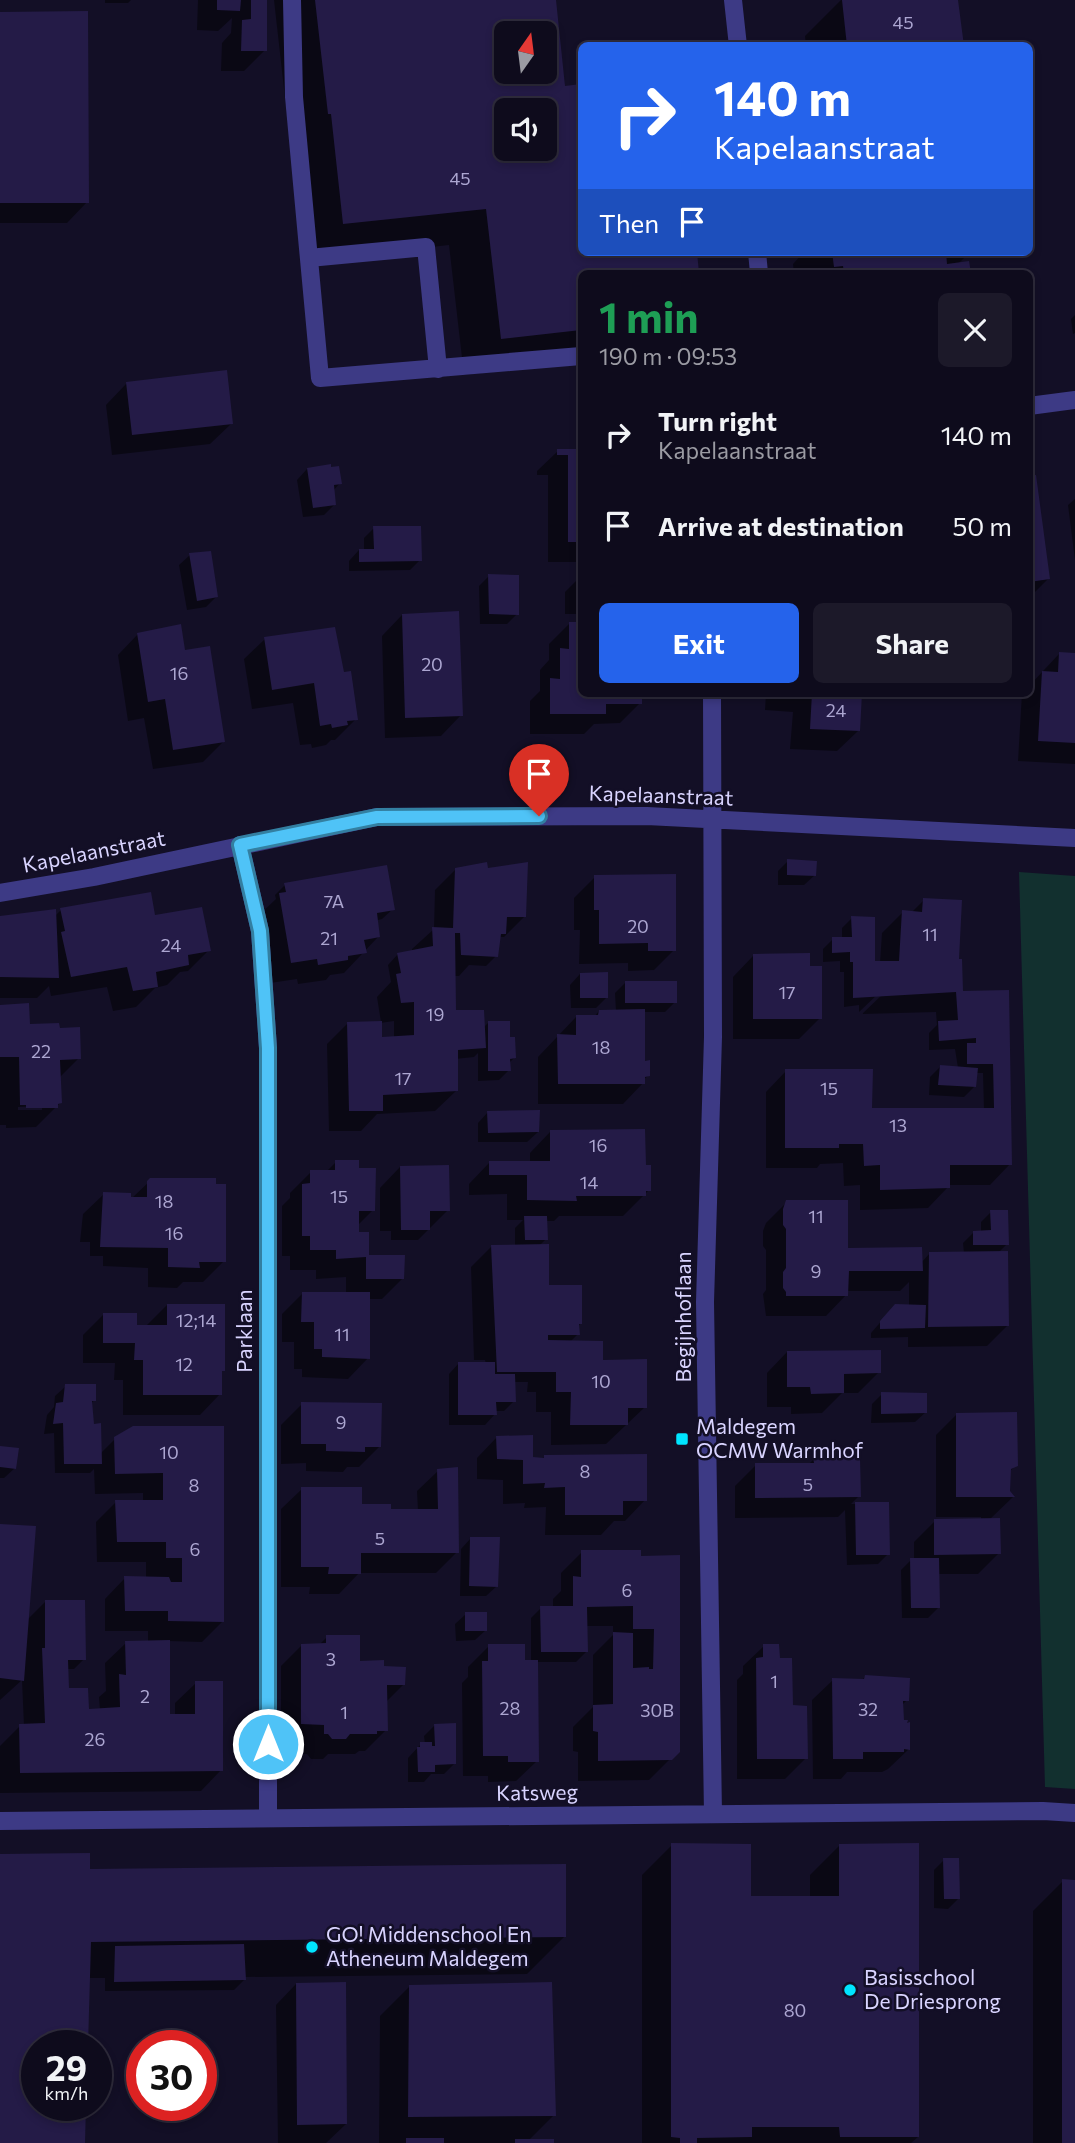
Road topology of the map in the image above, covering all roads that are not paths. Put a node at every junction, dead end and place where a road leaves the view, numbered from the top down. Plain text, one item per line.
1 (292, 0) edge
2 (733, 0) edge
3 (738, 42) edge
4 (309, 258) junction
5 (578, 356) edge
6 (438, 369) junction
7 (1075, 400) edge
8 (1033, 405) edge
9 (712, 697) edge
10 (711, 820) junction
11 (1075, 838) edge
12 (240, 845) junction
13 (0, 893) edge
14 (1075, 1813) edge
15 (713, 1814) junction
16 (268, 1818) junction
17 (0, 1821) edge

1 - 4 street
2 - 3 street
4 - 6 street
4 - 6 street
5 - 6 street
7 - 8 street
9 - 10 street, Begijnhoflaan
10 - 11 street, Kapelaanstraat
10 - 12 street, Kapelaanstraat
10 - 15 street, Begijnhoflaan
12 - 13 street, Kapelaanstraat
12 - 16 street, Parklaan
14 - 15 street, Katsweg
15 - 16 street, Katsweg
16 - 17 street, Katsweg

